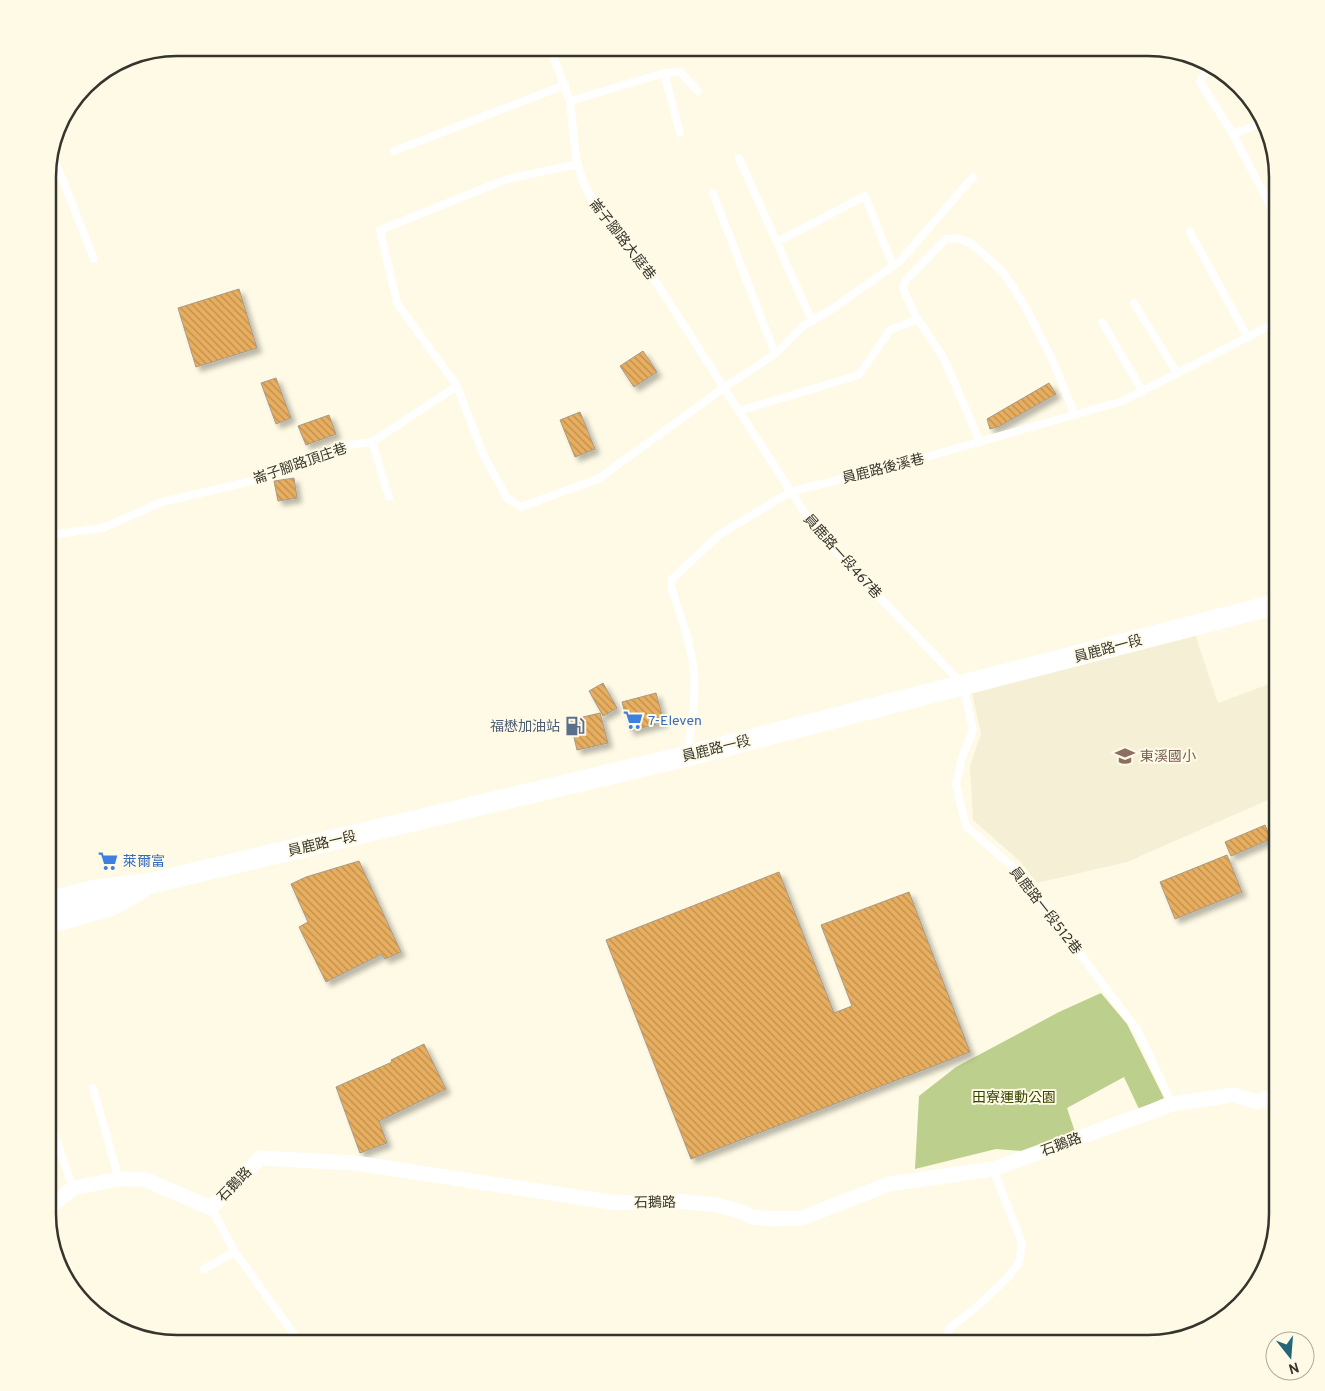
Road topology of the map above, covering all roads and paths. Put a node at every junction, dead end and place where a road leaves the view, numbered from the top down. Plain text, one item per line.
1 (553, 57) edge
2 (1206, 71) edge
3 (664, 73) junction
4 (564, 85) junction
5 (698, 91) dead end
6 (570, 101) junction
7 (1257, 125) edge
8 (680, 132) dead end
9 (1233, 134) junction
10 (394, 151) dead end
11 (739, 158) dead end
12 (578, 164) junction
13 (57, 166) edge
14 (60, 174) junction
15 (57, 175) edge
16 (973, 177) dead end
17 (713, 193) dead end
18 (1269, 202) edge
19 (1190, 232) dead end
20 (777, 242) junction
21 (94, 259) dead end
22 (893, 266) junction
23 (1134, 303) dead end
24 (918, 319) junction
25 (812, 321) junction
26 (1102, 322) dead end
27 (1269, 327) edge
28 (1248, 338) junction
29 (775, 354) junction
30 (1177, 373) junction
31 (457, 386) junction
32 (725, 387) junction
33 (1142, 392) junction
34 (739, 411) junction
35 (1074, 415) junction
36 (372, 442) junction
37 (980, 442) junction
38 (790, 492) junction
39 (389, 497) dead end
40 (57, 534) edge
41 (1269, 606) edge
42 (963, 686) junction
43 (687, 756) junction
44 (152, 883) junction
45 (56, 900) edge
46 (56, 920) edge
47 (93, 1088) dead end
48 (1269, 1098) edge
49 (1172, 1104) junction
50 (56, 1135) dead end
51 (993, 1169) junction
52 (119, 1179) junction
53 (73, 1188) junction
54 (56, 1202) edge
55 (210, 1208) junction
56 (235, 1252) junction
57 (204, 1269) dead end
58 (294, 1335) edge
59 (947, 1335) edge

1 - 4 lane, 崙子腳路大庭巷
2 - 9 lane
3 - 5 lane
3 - 6 lane
3 - 8 lane
4 - 6 lane, 崙子腳路大庭巷
4 - 10 lane
6 - 12 lane, 崙子腳路大庭巷
7 - 9 lane
9 - 18 lane
11 - 20 lane
12 - 31 lane
12 - 32 lane, 崙子腳路大庭巷
13 - 14 lane
14 - 15 lane
14 - 21 lane
16 - 22 lane
17 - 29 lane
19 - 28 lane
20 - 22 lane
20 - 25 lane
22 - 25 lane
23 - 30 lane
24 - 34 lane
24 - 35 lane
24 - 37 lane
25 - 29 lane
26 - 33 lane
27 - 28 lane, 員鹿路後溪巷
28 - 30 lane, 員鹿路後溪巷
29 - 32 lane
30 - 33 lane, 員鹿路後溪巷
31 - 32 lane
31 - 36 lane, 崙子腳路頂庄巷
32 - 34 lane, 員鹿路一段467巷
33 - 35 lane, 員鹿路後溪巷
34 - 38 lane, 員鹿路一段467巷
35 - 37 lane, 員鹿路後溪巷
36 - 39 lane
36 - 40 lane, 崙子腳路頂庄巷
37 - 38 lane, 員鹿路後溪巷
38 - 42 lane, 員鹿路一段467巷
38 - 43 lane, 員鹿路後溪巷
41 - 42 main road, 員鹿路一段
42 - 43 main road, 員鹿路一段
42 - 49 lane, 員鹿路一段512巷
43 - 44 main road, 員鹿路一段
44 - 45 main road, 員鹿路一段
44 - 46 main road, 員鹿路一段
47 - 52 lane
48 - 49 street, 石鵝路
49 - 51 street, 石鵝路
50 - 53 lane
51 - 55 street, 石鵝路
51 - 59 lane
52 - 53 street, 石鵝路
52 - 55 street, 石鵝路
53 - 54 street, 石鵝路
55 - 56 lane
56 - 57 lane
56 - 58 lane

